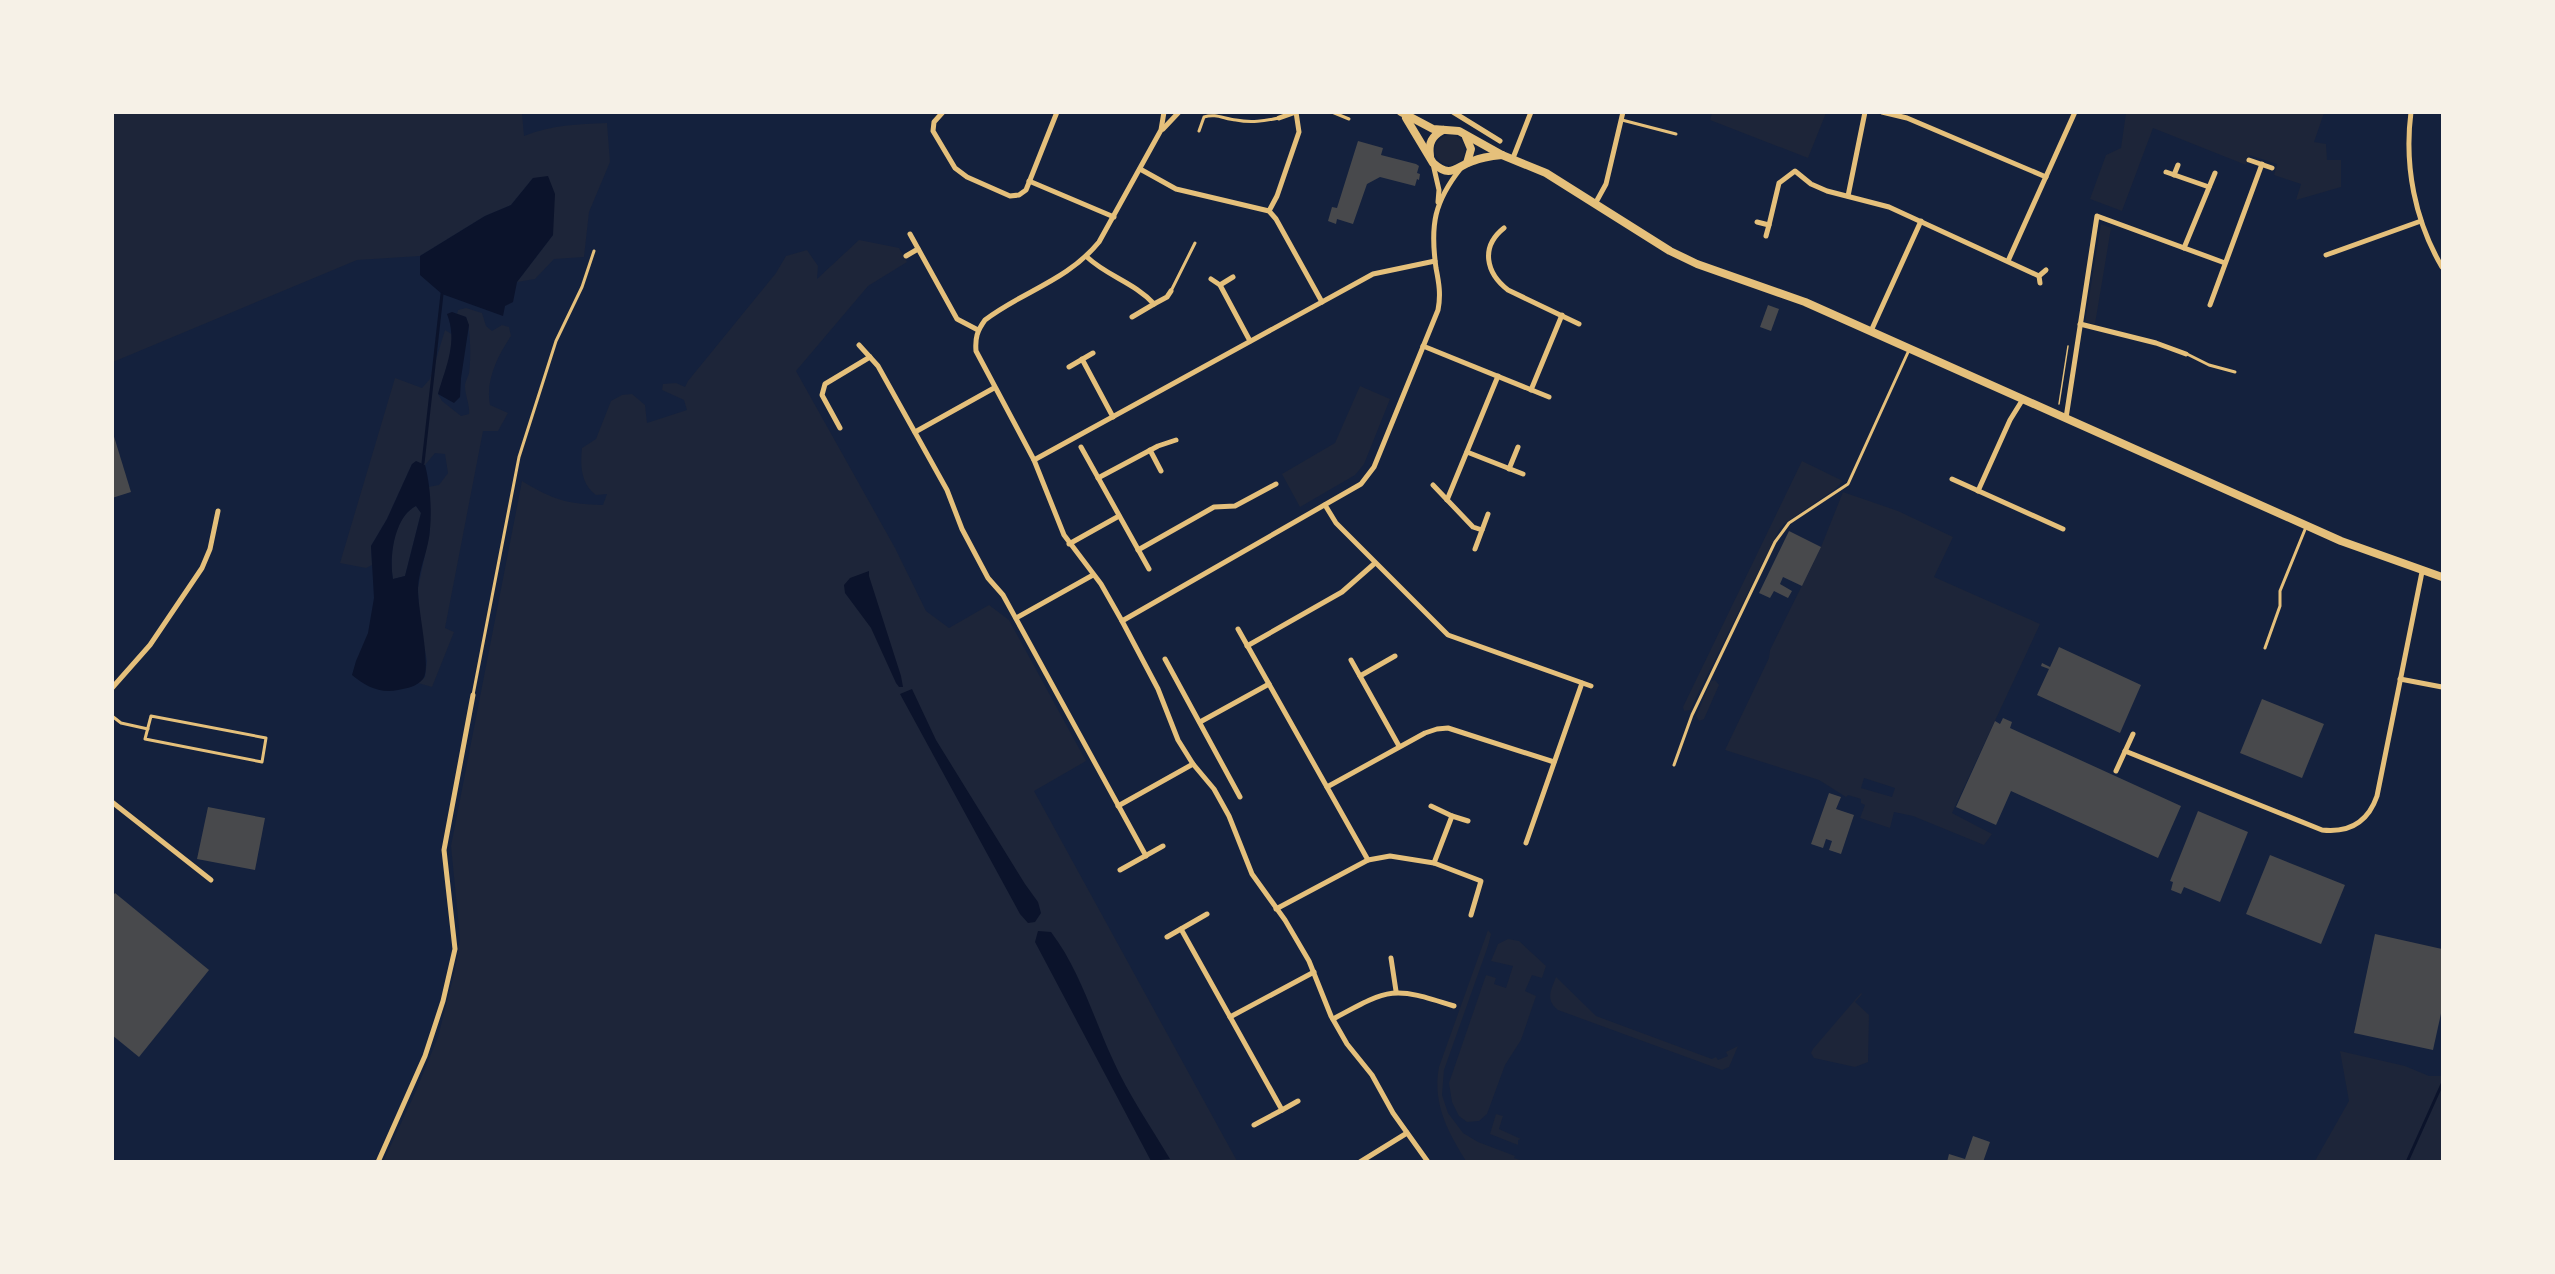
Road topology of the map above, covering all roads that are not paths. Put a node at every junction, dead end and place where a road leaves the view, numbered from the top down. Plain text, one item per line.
1 (943, 112) edge
2 (1057, 112) edge
3 (1164, 112) edge
4 (1179, 112) edge
5 (1296, 112) edge
6 (1332, 112) edge
7 (1453, 112) edge
8 (1531, 112) edge
9 (1623, 112) edge
10 (1865, 112) edge
11 (1882, 112) edge
12 (2075, 112) edge
13 (2411, 112) edge
14 (1403, 115) edge
15 (1279, 118) joint
16 (1349, 119) dead end
17 (1623, 120) junction
18 (1161, 130) junction
19 (1443, 130) junction
20 (1199, 131) dead end
21 (1676, 134) dead end
22 (1465, 135) junction
23 (1500, 141) dead end
24 (1502, 155) junction
25 (1513, 159) junction
26 (1431, 160) junction
27 (2249, 160) dead end
28 (2262, 164) junction
29 (2178, 165) dead end
30 (1464, 166) junction
31 (2272, 168) dead end
32 (1140, 170) junction
33 (2166, 172) dead end
34 (2215, 173) dead end
35 (2174, 175) junction
36 (2046, 177) junction
37 (1029, 181) junction
38 (2210, 187) junction
39 (1848, 196) junction
40 (1438, 204) junction
41 (1595, 204) junction
42 (1269, 211) junction
43 (1114, 217) junction
44 (1921, 221) junction
45 (2421, 221) junction
46 (1757, 222) dead end
47 (1769, 225) junction
48 (1504, 228) dead end
49 (910, 234) dead end
50 (1766, 236) dead end
51 (1195, 243) dead end
52 (2184, 248) junction
53 (918, 249) junction
54 (594, 251) dead end
55 (2326, 255) dead end
56 (906, 256) dead end
57 (1087, 257) junction
58 (2440, 260) edge
59 (1435, 261) junction
60 (2008, 261) junction
61 (2226, 263) junction
62 (2442, 267) edge
63 (2046, 270) dead end
64 (1233, 277) dead end
65 (1210, 279) dead end
66 (1220, 285) junction
67 (1171, 291) joint
68 (1322, 302) junction
69 (1154, 304) junction
70 (2210, 305) dead end
71 (1562, 315) junction
72 (1132, 317) dead end
73 (1579, 324) dead end
74 (2080, 324) junction
75 (978, 330) junction
76 (1871, 331) junction
77 (1250, 341) junction
78 (859, 345) dead end
79 (1423, 346) junction
80 (1910, 348) junction
81 (1093, 353) dead end
82 (2186, 354) joint
83 (870, 357) junction
84 (1082, 359) junction
85 (1069, 367) dead end
86 (2235, 372) dead end
87 (1498, 376) junction
88 (994, 388) junction
89 (1531, 390) junction
90 (1549, 397) dead end
91 (2023, 399) junction
92 (1113, 417) junction
93 (2066, 418) junction
94 (840, 428) dead end
95 (915, 432) junction
96 (1176, 440) dead end
97 (1081, 447) dead end
98 (1518, 447) dead end
99 (1150, 450) junction
100 (1467, 452) junction
101 (1034, 460) junction
102 (1509, 469) junction
103 (1161, 471) dead end
104 (1523, 474) dead end
105 (1098, 478) junction
106 (1952, 479) dead end
107 (1276, 484) dead end
108 (1433, 485) dead end
109 (1978, 491) junction
110 (1447, 500) junction
111 (1325, 505) junction
112 (218, 510) dead end
113 (1488, 514) dead end
114 (1119, 516) junction
115 (2307, 526) junction
116 (2063, 529) dead end
117 (1482, 530) junction
118 (1069, 544) junction
119 (1475, 549) dead end
120 (1138, 550) junction
121 (1375, 563) junction
122 (1149, 569) dead end
123 (2422, 572) junction
124 (1093, 575) junction
125 (2442, 578) edge
126 (1016, 618) junction
127 (1122, 621) junction
128 (1238, 629) dead end
129 (1247, 646) junction
130 (2265, 648) dead end
131 (1395, 656) dead end
132 (1165, 659) dead end
133 (1351, 660) dead end
134 (1360, 676) junction
135 (2400, 679) junction
136 (1582, 683) junction
137 (1269, 684) junction
138 (1591, 686) dead end
139 (2442, 687) edge
140 (112, 688) edge
141 (473, 695) joint
142 (112, 716) edge
143 (1200, 722) junction
144 (148, 729) junction
145 (2133, 734) dead end
146 (1400, 746) junction
147 (2125, 751) junction
148 (1554, 762) junction
149 (1193, 764) junction
150 (1674, 765) dead end
151 (2116, 771) dead end
152 (1327, 787) junction
153 (1240, 797) dead end
154 (112, 802) edge
155 (1118, 806) junction
156 (1431, 806) dead end
157 (1452, 816) junction
158 (1468, 821) dead end
159 (1526, 843) dead end
160 (1163, 846) dead end
161 (1146, 856) junction
162 (1368, 860) junction
163 (1434, 863) junction
164 (1120, 870) dead end
165 (211, 880) dead end
166 (1276, 909) junction
167 (1207, 914) dead end
168 (1471, 915) dead end
169 (1180, 929) junction
170 (1167, 937) dead end
171 (1392, 958) dead end
172 (1314, 972) junction
173 (1396, 991) junction
174 (1454, 1006) dead end
175 (1230, 1017) junction
176 (1333, 1019) junction
177 (1298, 1101) dead end
178 (1282, 1110) junction
179 (1254, 1125) dead end
180 (1407, 1133) junction
181 (378, 1161) edge
182 (1360, 1161) edge
183 (1428, 1161) edge

1 - 37 street
2 - 37 street
3 - 18 street
4 - 18 street
5 - 15 street
5 - 42 street
6 - 16 lane
7 - 23 street
8 - 25 street
9 - 17 street
10 - 39 street
11 - 36 street
12 - 36 street
13 - 45 street
14 - 19 main road
14 - 26 main road
15 - 20 lane
17 - 21 lane
17 - 41 street
18 - 32 street
19 - 22 main road
19 - 26 main road
22 - 24 main road
22 - 30 main road
24 - 25 main road
24 - 30 main road
25 - 41 main road
26 - 30 main road
26 - 40 street
27 - 28 street
28 - 31 street
28 - 61 street
29 - 35 street
30 - 40 street
32 - 42 street
32 - 43 street
33 - 35 street
34 - 38 street
35 - 38 street
36 - 60 street
37 - 43 street
38 - 52 street
39 - 44 street
39 - 47 street
40 - 59 street
41 - 76 main road
42 - 68 street
43 - 57 street
44 - 60 street
44 - 76 street
45 - 55 street
45 - 58 street
46 - 47 street
47 - 50 street
48 - 71 street
49 - 53 street
51 - 67 lane
52 - 61 street
52 - 74 street
53 - 56 street
53 - 75 street
54 - 141 lane
57 - 69 street
57 - 75 street
58 - 62 street
59 - 68 street
59 - 79 street
60 - 63 street
61 - 70 street
64 - 66 street
65 - 66 street
66 - 77 street
67 - 69 street
68 - 77 street
69 - 72 street
71 - 73 street
71 - 89 street
74 - 82 street
74 - 93 street
75 - 88 street
76 - 80 main road
77 - 92 street
78 - 83 street
79 - 87 street
79 - 111 street
80 - 91 main road
80 - 150 lane
81 - 84 street
82 - 86 lane
83 - 94 street
83 - 95 street
84 - 85 street
84 - 92 street
87 - 89 street
87 - 100 street
88 - 95 street
88 - 101 street
89 - 90 street
91 - 93 main road
91 - 109 street
92 - 101 street
93 - 115 main road
95 - 126 street
96 - 99 street
97 - 105 street
98 - 102 street
99 - 103 street
99 - 105 street
100 - 102 street
100 - 110 street
101 - 118 street
102 - 104 street
105 - 114 street
106 - 109 street
107 - 120 street
108 - 110 street
109 - 116 street
110 - 117 street
111 - 121 street
111 - 127 street
112 - 140 street
113 - 117 street
114 - 118 street
114 - 120 street
115 - 123 main road
115 - 130 lane
117 - 119 street
118 - 124 street
120 - 122 street
121 - 129 street
121 - 136 street
123 - 125 main road
123 - 135 street
124 - 126 street
124 - 127 street
126 - 155 street
127 - 149 street
128 - 129 street
129 - 137 street
131 - 134 street
132 - 143 street
133 - 134 street
134 - 146 street
135 - 139 street
135 - 147 street
136 - 138 street
136 - 148 street
137 - 143 street
137 - 152 street
141 - 181 street
142 - 144 lane
143 - 153 street
144 - 144 lane
145 - 147 street
146 - 148 street
146 - 152 street
147 - 151 street
148 - 159 street
149 - 155 street
149 - 166 street
152 - 162 street
154 - 165 street
155 - 161 street
156 - 157 street
157 - 158 street
157 - 163 street
160 - 161 street
161 - 164 street
162 - 163 street
162 - 166 street
163 - 168 street
166 - 172 street
167 - 169 street
169 - 170 street
169 - 175 street
171 - 173 street
172 - 175 street
172 - 176 street
173 - 174 street
173 - 176 street
175 - 178 street
176 - 180 street
177 - 178 street
178 - 179 street
180 - 182 street
180 - 183 street

